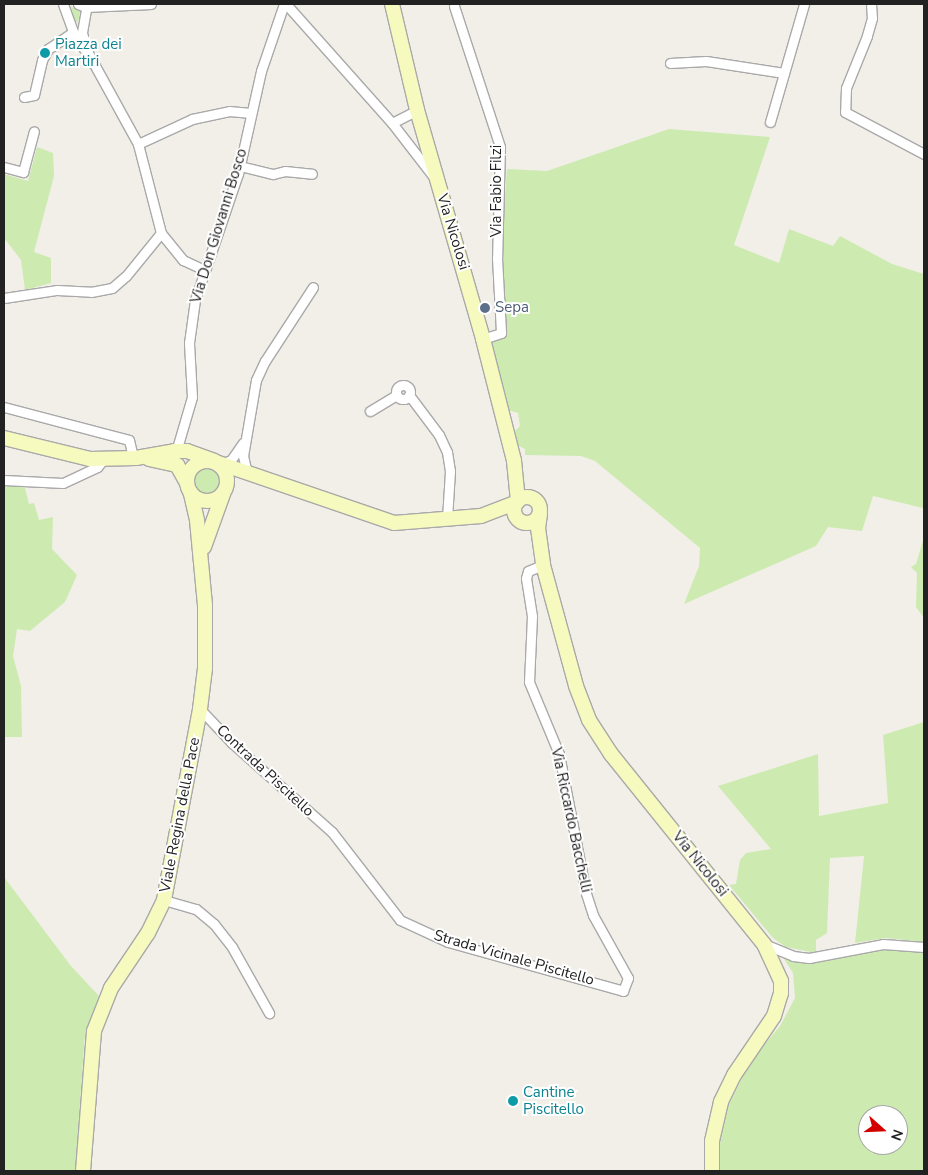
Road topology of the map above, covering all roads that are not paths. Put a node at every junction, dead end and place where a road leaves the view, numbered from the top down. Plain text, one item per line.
1 (63, 4) edge
2 (151, 4) edge
3 (285, 4) edge
4 (392, 4) edge
5 (454, 4) edge
6 (804, 4) edge
7 (871, 4) edge
8 (86, 5) edge
9 (73, 32) junction
10 (88, 53) junction
11 (670, 63) dead end
12 (784, 73) junction
13 (24, 97) dead end
14 (417, 110) junction
15 (251, 113) junction
16 (770, 122) dead end
17 (392, 123) junction
18 (34, 131) dead end
19 (426, 138) junction
20 (406, 140) junction
21 (138, 144) junction
22 (924, 154) edge
23 (4, 166) edge
24 (240, 166) junction
25 (312, 174) dead end
26 (438, 182) junction
27 (161, 233) junction
28 (204, 270) junction
29 (313, 287) dead end
30 (4, 298) edge
31 (484, 339) junction
32 (4, 407) edge
33 (370, 411) dead end
34 (4, 438) edge
35 (245, 439) junction
36 (174, 451) junction
37 (134, 458) junction
38 (103, 460) junction
39 (514, 461) junction
40 (217, 463) junction
41 (177, 466) junction
42 (247, 473) junction
43 (4, 480) edge
44 (263, 480) junction
45 (189, 488) junction
46 (225, 491) junction
47 (534, 499) junction
48 (517, 501) junction
49 (540, 514) junction
50 (480, 516) junction
51 (447, 519) junction
52 (520, 521) junction
53 (202, 560) junction
54 (542, 561) junction
55 (200, 709) junction
56 (332, 832) joint
57 (164, 900) junction
58 (764, 944) junction
59 (924, 947) edge
60 (623, 991) joint
61 (269, 1013) dead end
62 (83, 1171) edge
63 (712, 1171) edge

1 - 9 street
2 - 8 street
3 - 15 street, Via Don Giovanni Bosco
3 - 17 street
4 - 14 main road, Via Nicolosi
5 - 31 street, Via Fabio Filzi
6 - 12 street
7 - 22 street
8 - 10 street
9 - 10 street
9 - 13 street
10 - 21 street
11 - 12 street
12 - 16 street
14 - 17 street
14 - 19 main road, Via Nicolosi
15 - 21 street
15 - 24 street, Via Don Giovanni Bosco
17 - 20 street
18 - 23 street
19 - 20 street
19 - 26 main road, Via Nicolosi
20 - 26 street
21 - 27 street
24 - 25 street
24 - 28 street, Via Don Giovanni Bosco
26 - 31 main road, Via Nicolosi
27 - 28 street
27 - 30 street
28 - 36 street, Via Don Giovanni Bosco
29 - 35 street
31 - 39 main road, Via Nicolosi
32 - 37 street
33 - 51 street
34 - 38 main road
35 - 40 street
35 - 42 street
36 - 37 main road
36 - 40 main road
36 - 41 street
37 - 38 main road
37 - 41 main road
38 - 43 street
39 - 47 main road
39 - 48 main road
40 - 42 main road
40 - 45 main road
40 - 46 main road
41 - 45 main road
42 - 44 main road
44 - 46 main road
44 - 51 main road
45 - 46 main road
45 - 53 main road
46 - 53 main road
47 - 48 main road
47 - 49 main road
48 - 50 main road
48 - 52 main road
49 - 52 main road
49 - 54 main road
50 - 51 main road
50 - 52 main road
52 - 54 main road
53 - 55 main road, Viale Regina della Pace
54 - 58 main road, Via Nicolosi
54 - 60 street, Via Riccardo Bacchelli
55 - 56 street, Contrada Piscitello
55 - 57 main road, Viale Regina della Pace
56 - 60 street, Strada Vicinale Piscitello
57 - 61 street
57 - 62 main road, Viale Regina della Pace
58 - 59 street
58 - 63 main road, Via Nicolosi

